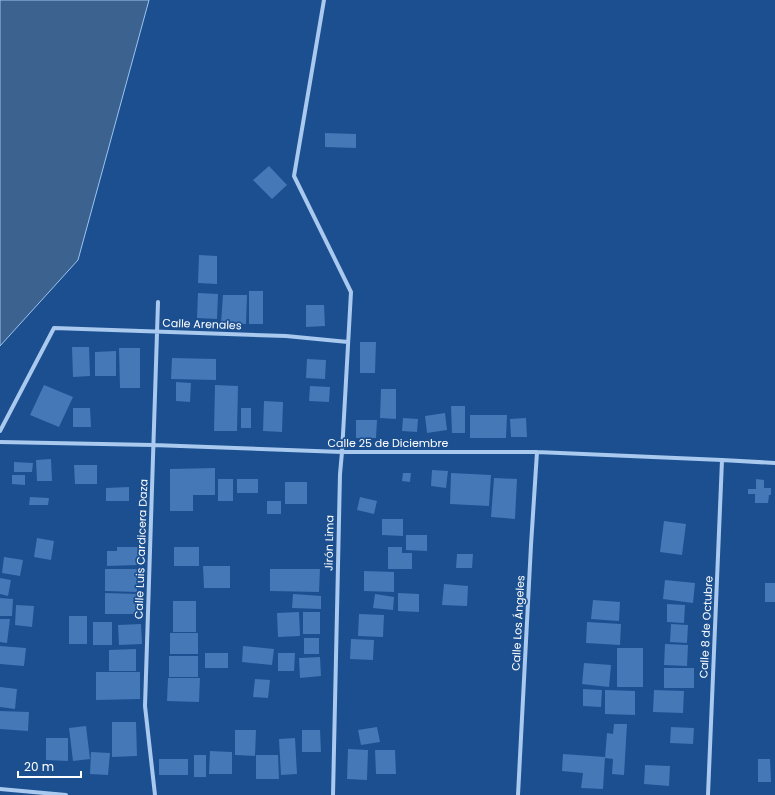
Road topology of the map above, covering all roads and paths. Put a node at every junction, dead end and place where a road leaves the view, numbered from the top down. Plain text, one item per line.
1 (324, 0) edge
2 (158, 302) dead end
3 (157, 332) junction
4 (348, 342) junction
5 (0, 431) edge
6 (0, 442) edge
7 (153, 445) junction
8 (342, 452) junction
9 (537, 452) junction
10 (722, 460) junction
11 (775, 463) edge
12 (0, 789) edge
13 (66, 795) edge
14 (155, 795) edge
15 (334, 795) edge
16 (518, 795) edge
17 (708, 795) edge

1 - 4 street, Jirón Lima
2 - 3 street, Calle Luis Cardicera Daza
3 - 4 street, Calle Arenales
3 - 5 street, Calle Arenales
3 - 7 street, Calle Luis Cardicera Daza
4 - 8 street, Jirón Lima
6 - 7 street, Calle 25 de Diciembre
7 - 8 street, Calle 25 de Diciembre
7 - 14 street, Calle Luis Cardicera Daza
8 - 9 street, Calle 25 de Diciembre
8 - 15 street, Jirón Lima
9 - 10 street, Calle 25 de Diciembre
9 - 16 street, Calle Los Ángeles
10 - 11 street, Calle 25 de Diciembre
10 - 17 street, Calle 8 de Octubre
12 - 13 street

